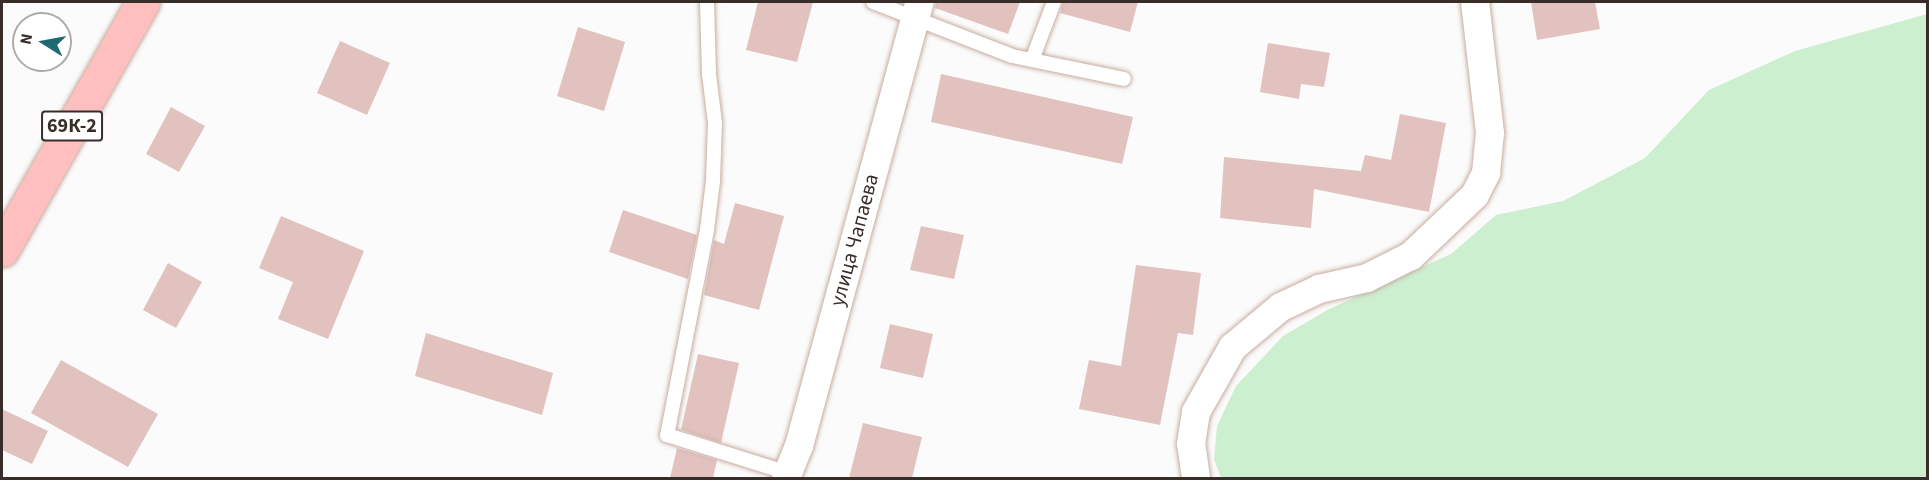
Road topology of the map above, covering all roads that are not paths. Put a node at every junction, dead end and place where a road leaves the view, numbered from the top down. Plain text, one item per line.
1 (143, 2) edge
2 (707, 2) edge
3 (873, 2) edge
4 (1054, 2) edge
5 (1475, 2) edge
6 (918, 10) edge
7 (1032, 60) junction
8 (1124, 79) dead end
9 (2, 250) edge
10 (787, 476) edge
11 (1196, 478) edge

1 - 9 main road, 69К-2
2 - 10 lane
3 - 6 lane
4 - 7 lane
5 - 11 street
6 - 7 lane
6 - 10 street, улица Чапаева
7 - 8 lane

